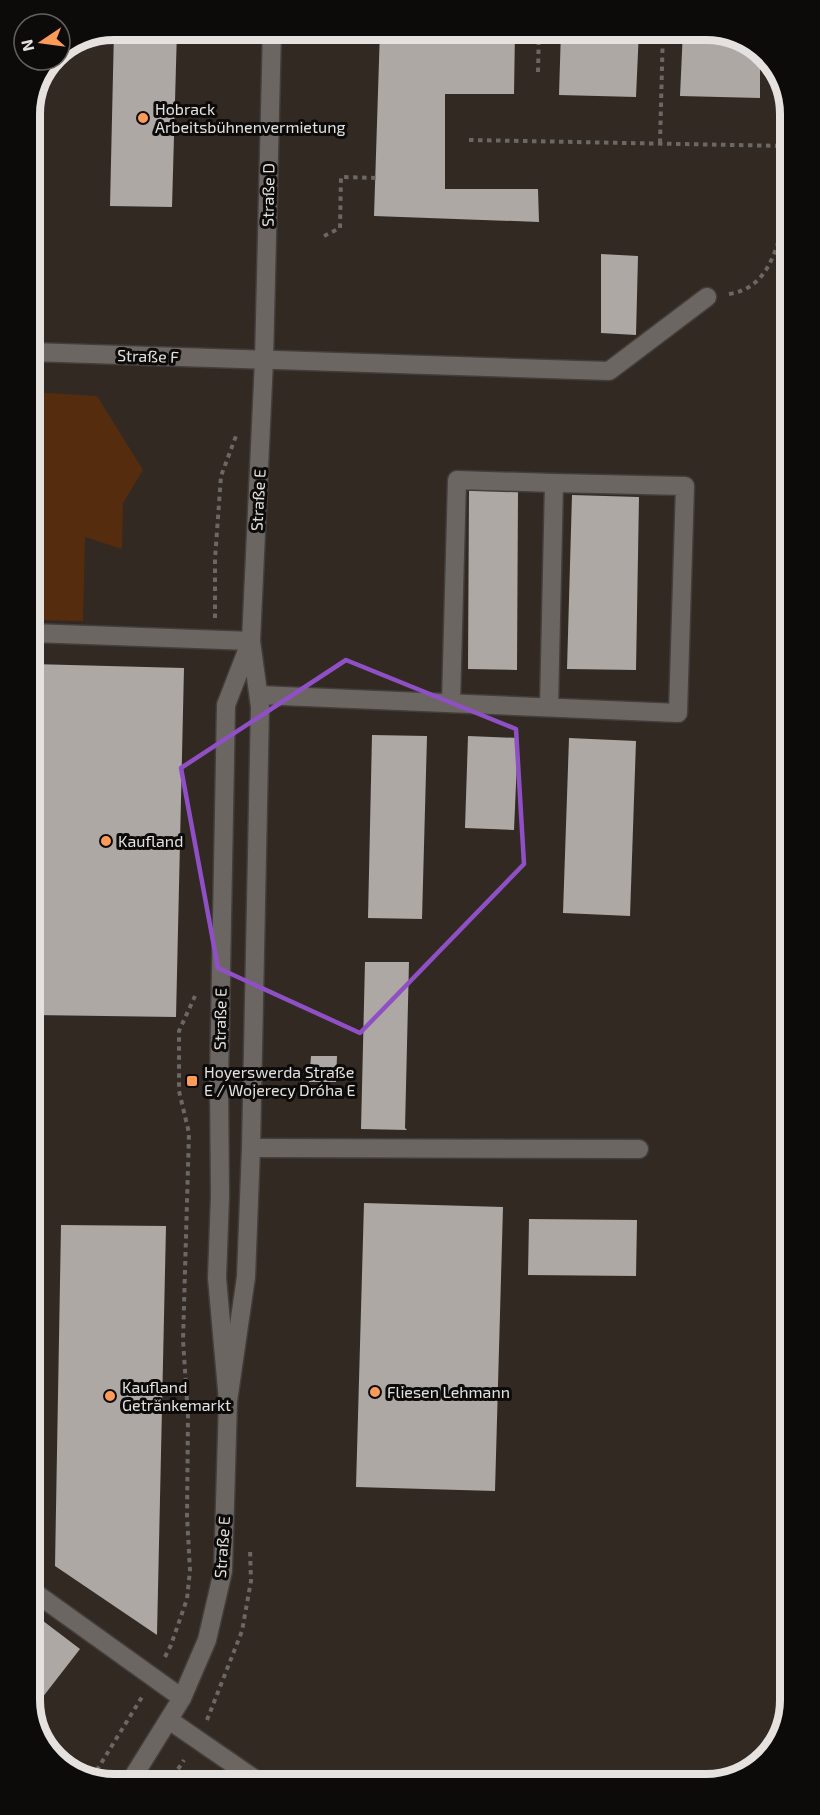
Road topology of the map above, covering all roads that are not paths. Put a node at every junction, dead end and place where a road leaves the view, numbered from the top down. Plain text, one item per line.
1 (272, 40) edge
2 (707, 297) road end
3 (41, 352) edge
4 (264, 360) junction
5 (554, 483) junction
6 (41, 633) edge
7 (251, 641) junction
8 (258, 695) junction
9 (451, 703) junction
10 (549, 707) junction
11 (251, 1148) junction
12 (639, 1149) dead end
13 (228, 1401) junction
14 (40, 1596) edge
15 (182, 1698) junction
16 (169, 1720) junction
17 (135, 1774) edge
18 (247, 1774) edge

1 - 4 street, Straße D
2 - 4 street, Straße F
3 - 4 street, Straße F
4 - 7 street, Straße E
5 - 9 street
5 - 10 street
5 - 10 street
6 - 7 street
7 - 8 street, Straße E
7 - 13 street, Straße E
8 - 9 street
8 - 11 street, Straße E
9 - 10 street
11 - 12 street
11 - 13 street, Straße E
13 - 15 street, Straße E
14 - 15 street
15 - 16 street, Straße E
16 - 17 street, Straße E
16 - 18 street

